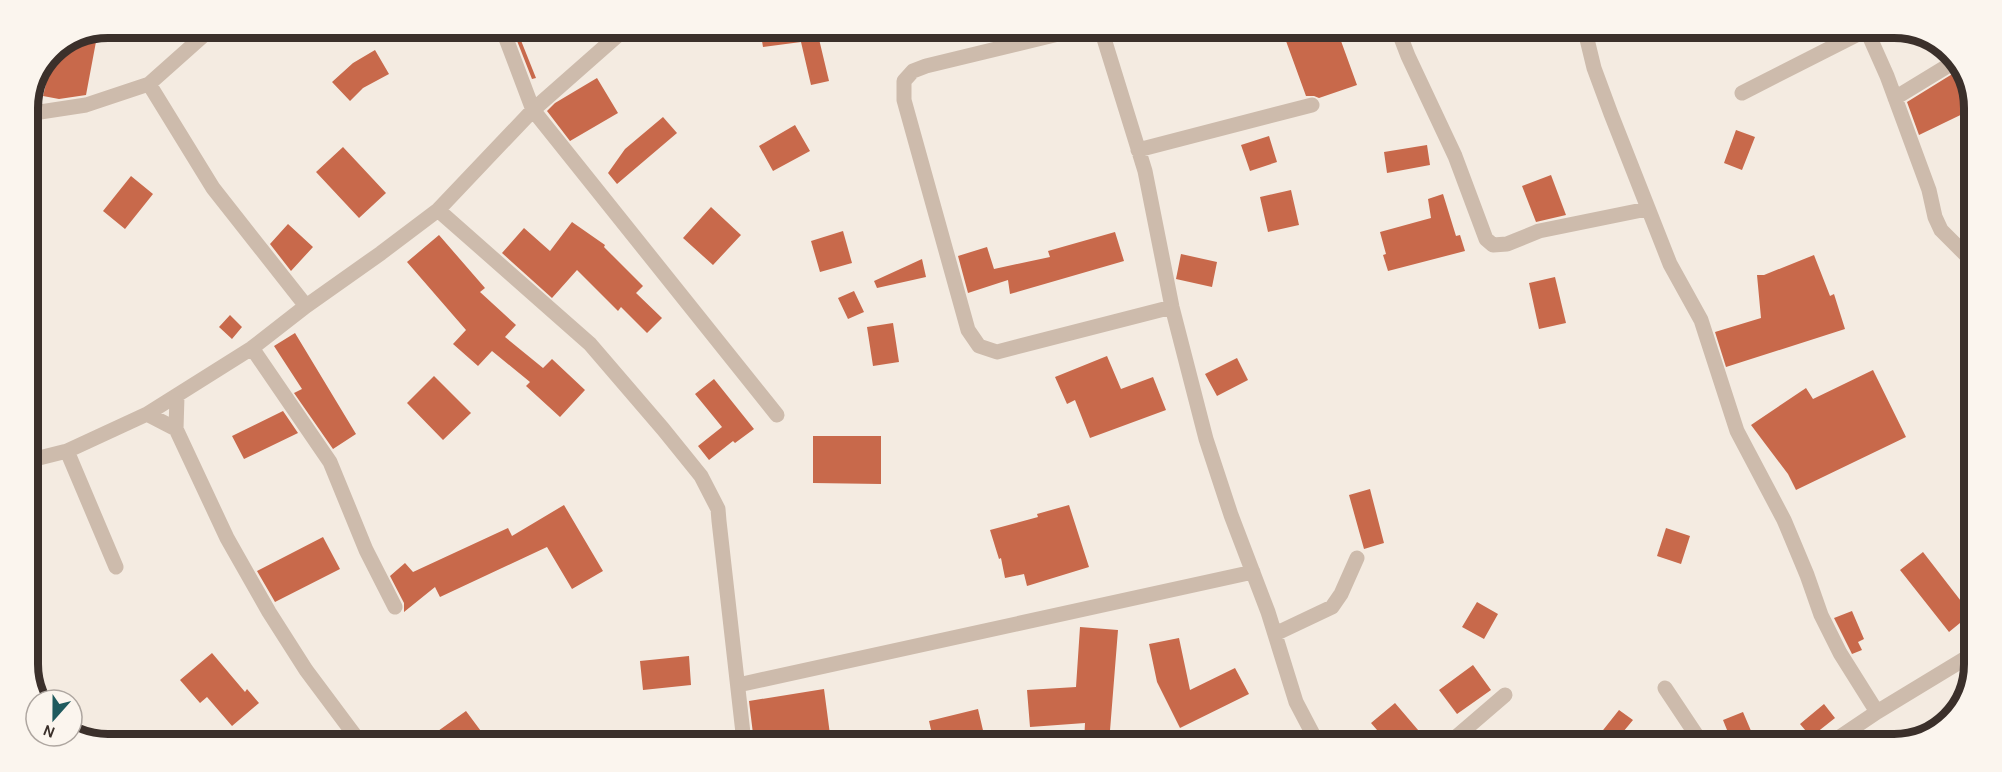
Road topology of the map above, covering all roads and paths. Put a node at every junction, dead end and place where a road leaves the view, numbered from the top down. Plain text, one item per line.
1 (201, 38) edge
2 (506, 38) edge
3 (615, 38) edge
4 (1042, 38) edge
5 (1104, 38) edge
6 (1401, 38) edge
7 (1586, 38) edge
8 (1851, 38) edge
9 (1868, 38) edge
10 (1950, 65) edge
11 (149, 84) junction
12 (1742, 93) dead end
13 (1895, 98) junction
14 (1312, 105) dead end
15 (533, 110) junction
16 (37, 112) edge
17 (1138, 150) junction
18 (1647, 209) junction
19 (438, 210) junction
20 (1964, 254) edge
21 (306, 306) junction
22 (1172, 307) junction
23 (252, 348) junction
24 (177, 396) junction
25 (147, 414) junction
26 (777, 415) dead end
27 (176, 429) junction
28 (67, 451) junction
29 (38, 458) edge
30 (1356, 558) dead end
31 (116, 567) dead end
32 (1253, 572) junction
33 (395, 607) dead end
34 (1275, 634) junction
35 (1964, 659) edge
36 (738, 685) junction
37 (1665, 688) dead end
38 (1505, 695) dead end
39 (1877, 712) junction
40 (354, 734) edge
41 (743, 734) edge
42 (1310, 734) edge
43 (1460, 734) edge
44 (1696, 734) edge
45 (1844, 734) edge

1 - 11 street
2 - 15 street
3 - 15 street
4 - 22 street
5 - 17 street
6 - 18 street
7 - 18 street
8 - 12 street
9 - 13 street
10 - 13 street
11 - 16 street
11 - 21 street
13 - 20 street
14 - 17 street
15 - 19 street
15 - 26 street
17 - 22 street
18 - 39 street
19 - 21 street
19 - 36 street
21 - 23 street
22 - 32 street
23 - 24 street
23 - 33 street
24 - 25 street
24 - 27 street
25 - 27 street
25 - 28 street
27 - 40 street
28 - 29 street
28 - 31 street
30 - 34 street
32 - 34 street
32 - 36 street
34 - 42 street
35 - 39 street
36 - 41 street
37 - 44 street
38 - 43 street
39 - 45 street

